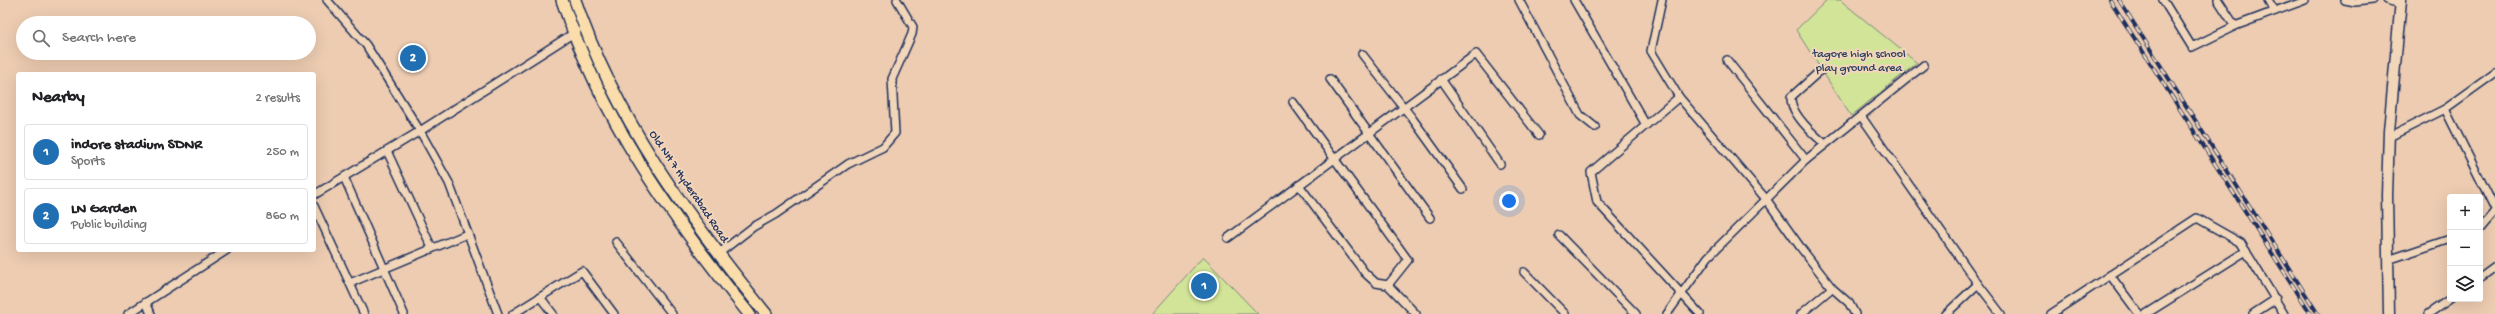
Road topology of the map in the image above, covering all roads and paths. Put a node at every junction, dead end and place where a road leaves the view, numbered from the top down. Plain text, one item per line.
1 (327, 0) edge
2 (562, 0) edge
3 (575, 0) edge
4 (897, 0) edge
5 (1519, 0) edge
6 (1574, 0) edge
7 (1662, 0) edge
8 (2163, 0) edge
9 (2218, 0) edge
10 (2268, 0) edge
11 (2305, 0) edge
12 (2345, 0) edge
13 (2373, 0) edge
14 (2386, 0) edge
15 (2401, 2) edge
16 (2275, 11) junction
17 (2235, 26) junction
18 (584, 27) junction
19 (572, 32) junction
20 (1362, 54) dead end
21 (1727, 60) dead end
22 (1924, 65) dead end
23 (1821, 70) dead end
24 (2495, 73) edge
25 (1330, 79) dead end
26 (1441, 79) junction
27 (1679, 97) junction
28 (1293, 102) dead end
29 (1404, 107) junction
30 (2445, 109) junction
31 (1861, 116) junction
32 (1646, 125) junction
33 (1595, 127) dead end
34 (420, 131) junction
35 (1369, 133) junction
36 (1539, 135) dead end
37 (2389, 137) junction
38 (1825, 144) junction
39 (387, 152) junction
40 (1334, 158) junction
41 (1806, 160) junction
42 (1500, 164) dead end
43 (344, 177) junction
44 (1300, 185) junction
45 (1463, 189) dead end
46 (316, 194) edge
47 (1766, 199) junction
48 (316, 210) edge
49 (2495, 210) edge
50 (1430, 218) dead end
51 (2483, 225) edge
52 (467, 234) junction
53 (1559, 236) dead end
54 (1228, 238) dead end
55 (2447, 240) edge
56 (616, 242) dead end
57 (432, 248) junction
58 (2246, 251) junction
59 (224, 252) edge
60 (718, 254) junction
61 (2388, 260) junction
62 (2495, 267) edge
63 (384, 270) junction
64 (1524, 272) dead end
65 (2110, 275) junction
66 (2483, 276) edge
67 (350, 283) junction
68 (1978, 284) junction
69 (1388, 285) junction
70 (1832, 288) junction
71 (1681, 294) junction
72 (540, 297) junction
73 (2276, 299) junction
74 (2447, 301) edge
75 (146, 302) junction
76 (128, 314) edge
77 (151, 314) edge
78 (364, 314) edge
79 (404, 314) edge
80 (498, 314) edge
81 (513, 314) edge
82 (553, 314) edge
83 (614, 314) edge
84 (672, 314) edge
85 (750, 314) edge
86 (766, 314) edge
87 (1416, 314) edge
88 (1565, 314) edge
89 (1636, 314) edge
90 (1667, 314) edge
91 (1700, 314) edge
92 (1801, 314) edge
93 (1854, 314) edge
94 (1946, 314) edge
95 (2001, 314) edge
96 (2052, 314) edge
97 (2139, 314) edge
98 (2146, 314) edge
99 (2253, 314) edge
100 (2284, 314) edge
101 (2389, 314) edge
102 (2428, 314) edge

1 - 34 street
2 - 19 main road
3 - 18 main road, Old NH 7 Hyderabad Road
4 - 60 street
5 - 33 street
6 - 32 street
7 - 27 street
8 - 17 street
9 - 17 street
10 - 16 street
11 - 16 street
12 - 13 street
14 - 15 street
15 - 37 main road
16 - 17 street
18 - 19 street
18 - 60 main road, Old NH 7 Hyderabad Road
19 - 34 street
19 - 85 main road
20 - 29 street
21 - 41 street
22 - 31 street
23 - 38 street
24 - 30 street
25 - 35 street
26 - 29 street
26 - 36 street
26 - 42 street
27 - 32 street
27 - 47 street
28 - 40 street
29 - 35 street
29 - 45 street
30 - 37 street
30 - 49 street
31 - 38 street
31 - 68 street
32 - 71 street
34 - 39 street
34 - 52 street
35 - 40 street
35 - 50 street
37 - 61 main road
38 - 41 street
39 - 43 street
39 - 57 street
40 - 44 street
40 - 69 street
41 - 47 street
43 - 46 street
43 - 63 street
44 - 54 street
44 - 69 street
47 - 70 street
47 - 71 street
48 - 67 street
49 - 51 street
52 - 57 street
52 - 80 street
53 - 89 street
55 - 61 street
56 - 84 street
57 - 63 street
58 - 65 street
58 - 73 street
58 - 98 street
59 - 75 street
60 - 86 main road, Old NH 7 Hyderabad Road
61 - 101 main road
62 - 66 street
63 - 67 street
63 - 79 street
64 - 88 street
65 - 96 street
65 - 97 street
67 - 78 street
68 - 94 street
68 - 95 street
69 - 87 street
70 - 92 street
70 - 93 street
71 - 90 street
71 - 91 street
72 - 81 street
72 - 82 street
72 - 83 street
73 - 99 street
73 - 100 street
74 - 102 street
75 - 76 street
75 - 77 street

